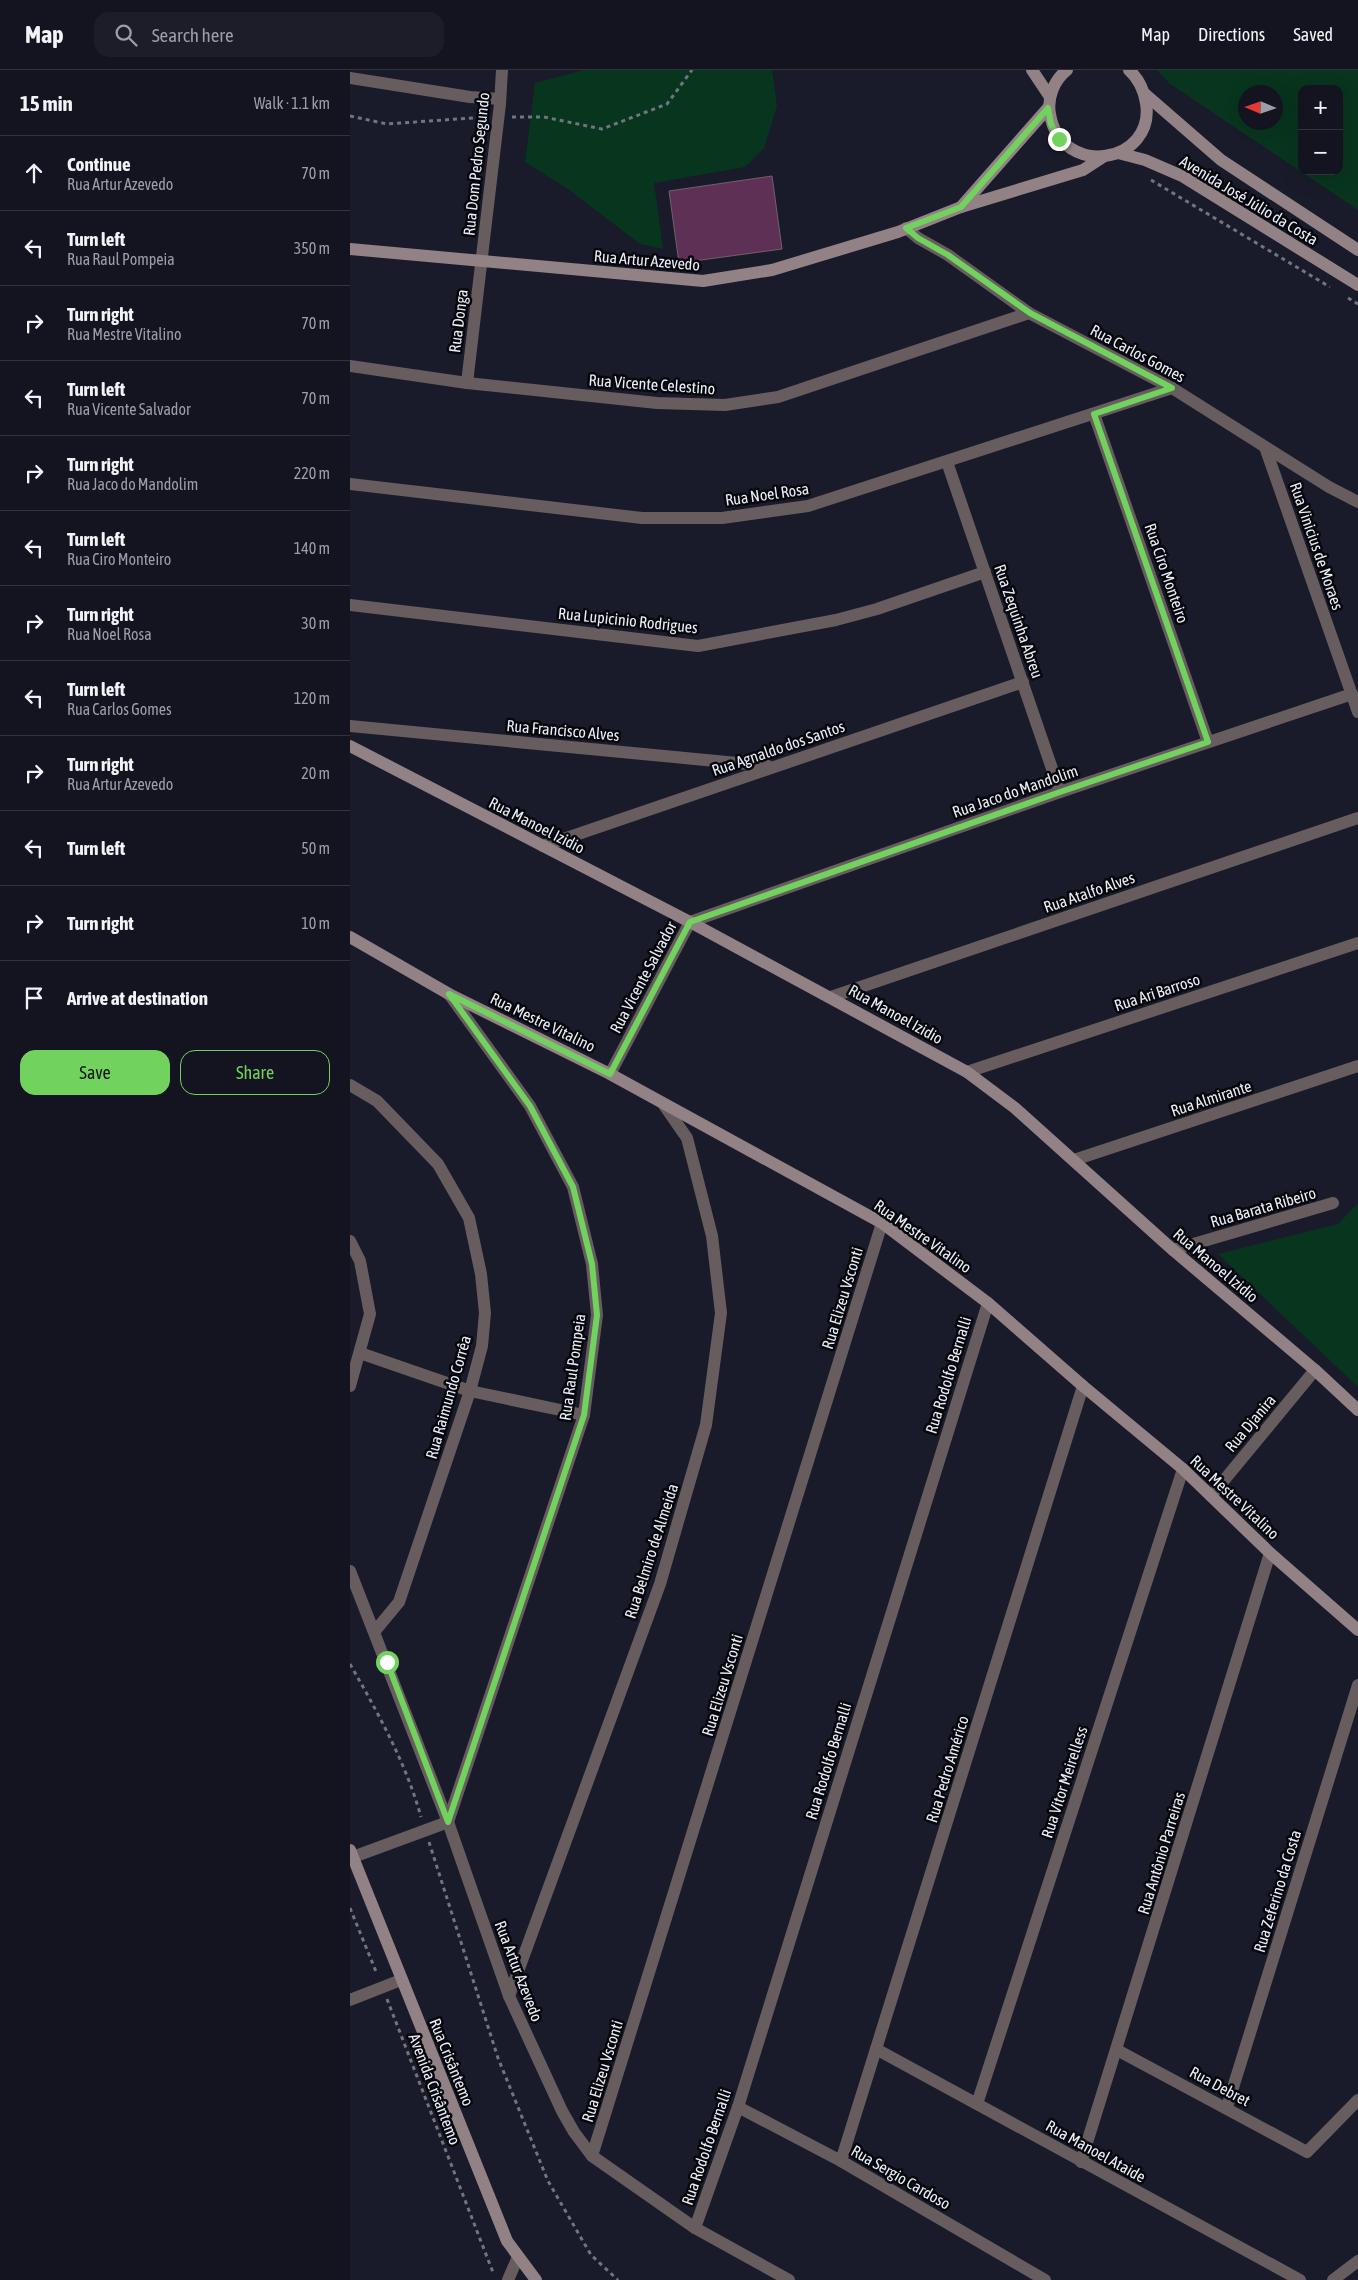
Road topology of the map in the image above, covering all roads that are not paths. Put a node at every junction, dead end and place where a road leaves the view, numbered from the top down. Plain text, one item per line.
1 (502, 70) edge
2 (1032, 70) edge
3 (1067, 70) edge
4 (1129, 70) edge
5 (350, 78) edge
6 (1145, 94) junction
7 (500, 102) junction
8 (1049, 102) junction
9 (1118, 154) junction
10 (1103, 158) junction
11 (993, 171) junction
12 (1004, 194) junction
13 (961, 207) junction
14 (906, 228) junction
15 (350, 249) edge
16 (1358, 250) edge
17 (481, 262) junction
18 (1358, 285) edge
19 (1030, 313) junction
20 (350, 366) edge
21 (466, 383) junction
22 (1172, 388) junction
23 (1094, 414) junction
24 (1265, 447) junction
25 (947, 462) junction
26 (350, 484) edge
27 (1358, 502) edge
28 (985, 572) junction
29 (350, 605) edge
30 (1023, 682) junction
31 (1352, 694) junction
32 (1358, 712) edge
33 (350, 726) edge
34 (1208, 742) junction
35 (350, 746) edge
36 (773, 766) junction
37 (1060, 792) junction
38 (1358, 818) edge
39 (544, 846) junction
40 (690, 922) junction
41 (350, 937) edge
42 (1358, 943) edge
43 (449, 994) junction
44 (831, 997) junction
45 (1358, 1066) edge
46 (967, 1072) junction
47 (610, 1074) junction
48 (350, 1085) edge
49 (664, 1105) junction
50 (1074, 1160) junction
51 (1333, 1203) dead end
52 (882, 1223) junction
53 (350, 1241) edge
54 (1173, 1250) junction
55 (988, 1303) junction
56 (360, 1353) junction
57 (1315, 1370) junction
58 (350, 1386) edge
59 (1083, 1386) junction
60 (470, 1391) junction
61 (1358, 1410) edge
62 (584, 1415) junction
63 (1183, 1469) junction
64 (1211, 1496) junction
65 (1270, 1553) junction
66 (350, 1571) edge
67 (1358, 1630) edge
68 (374, 1631) junction
69 (1358, 1685) edge
70 (448, 1822) junction
71 (355, 1854) edge
72 (402, 1980) junction
73 (509, 1996) junction
74 (350, 2000) edge
75 (876, 2050) junction
76 (1117, 2050) junction
77 (1358, 2100) edge
78 (977, 2104) junction
79 (738, 2106) junction
80 (1227, 2107) junction
81 (592, 2156) junction
82 (841, 2161) junction
83 (1081, 2162) junction
84 (695, 2228) junction
85 (518, 2257) junction
86 (1358, 2262) edge
87 (508, 2280) edge
88 (536, 2280) edge
89 (790, 2280) edge
90 (1045, 2280) edge
91 (1300, 2280) edge
92 (1333, 2280) edge

1 - 7 street, Rua Dom Pedro Segundo
2 - 8 street
3 - 8 street
4 - 6 street, Avenida José Júlio da Costa
5 - 7 street
6 - 9 street
6 - 16 street, Avenida José Júlio da Costa
7 - 17 street, Rua Dom Pedro Segundo
8 - 10 street
8 - 11 street
9 - 10 street
9 - 18 street, Avenida José Júlio da Costa
10 - 12 street, Rua Artur Azevedo
11 - 12 street
11 - 13 street
12 - 13 street, Rua Artur Azevedo
13 - 14 street, Rua Artur Azevedo
14 - 17 street, Rua Artur Azevedo
14 - 19 street, Rua Carlos Gomes
15 - 17 street, Rua Artur Azevedo
17 - 21 street, Rua Donga
19 - 21 street, Rua Vicente Celestino
19 - 22 street, Rua Carlos Gomes
20 - 21 street, Rua Vicente Celestino
22 - 23 street, Rua Noel Rosa
22 - 24 street, Rua Carlos Gomes
23 - 25 street, Rua Noel Rosa
23 - 34 street, Rua Ciro Monteiro
24 - 27 street, Rua Carlos Gomes
24 - 31 street, Rua Vinicius de Moraes
25 - 26 street, Rua Noel Rosa
25 - 28 street, Rua Zequinha Abreu
28 - 29 street, Rua Lupicinio Rodrigues
28 - 30 street, Rua Zequinha Abreu
30 - 36 street, Rua Agnaldo dos Santos
30 - 37 street, Rua Zequinha Abreu
31 - 32 street, Rua Vinicius de Moraes
31 - 34 street, Rua Jaco do Mandolim
33 - 36 street, Rua Francisco Alves
34 - 37 street, Rua Jaco do Mandolim
35 - 39 street, Rua Manoel Izidio
36 - 39 street, Rua Agnaldo dos Santos
37 - 40 street, Rua Jaco do Mandolim
38 - 44 street, Rua Atalfo Alves
39 - 40 street, Rua Manoel Izidio
40 - 44 street, Rua Manoel Izidio
40 - 47 street, Rua Vicente Salvador
41 - 43 street, Rua Mestre Vitalino
42 - 46 street, Rua Ari Barroso
43 - 47 street, Rua Mestre Vitalino
43 - 62 street, Rua Raul Pompeia
44 - 46 street, Rua Manoel Izidio
45 - 50 street, Rua Almirante
46 - 50 street, Rua Manoel Izidio
47 - 49 street, Rua Mestre Vitalino
48 - 60 street, Rua Raimundo Corrêa
49 - 52 street, Rua Mestre Vitalino
49 - 73 street, Rua Belmiro de Almeida
50 - 54 street, Rua Manoel Izidio
51 - 54 street, Rua Barata Ribeiro
52 - 55 street, Rua Mestre Vitalino
52 - 81 street, Rua Elizeu Vsconti
53 - 56 street
54 - 57 street, Rua Manoel Izidio
55 - 59 street, Rua Mestre Vitalino
55 - 79 street, Rua Rodolfo Bernalli
56 - 58 street
56 - 60 street
57 - 61 street, Rua Manoel Izidio
57 - 64 street, Rua Djanira
59 - 63 street, Rua Mestre Vitalino
59 - 75 street, Rua Pedro Américo
60 - 62 street
60 - 68 street, Rua Raimundo Corrêa
62 - 70 street, Rua Raul Pompeia
63 - 64 street, Rua Mestre Vitalino
63 - 78 street, Rua Vitor Meirelless
64 - 65 street, Rua Mestre Vitalino
65 - 67 street, Rua Mestre Vitalino
65 - 76 street, Rua Antônio Parreiras
66 - 68 street, Rua Artur Azevedo
68 - 70 street, Rua Artur Azevedo
69 - 80 street, Rua Zeferino da Costa
70 - 71 street
70 - 73 street, Rua Artur Azevedo
71 - 72 street, Rua Crisântemo
72 - 74 street
72 - 85 street, Rua Crisântemo
73 - 81 street, Rua Artur Azevedo
75 - 78 street, Rua Manoel Ataide
75 - 82 street, Rua Pedro Américo
76 - 80 street, Rua Debret
76 - 83 street, Rua Antônio Parreiras
77 - 80 street, Rua Debret
78 - 83 street, Rua Manoel Ataide
79 - 82 street, Rua Sergio Cardoso
79 - 84 street, Rua Rodolfo Bernalli
81 - 84 street, Rua Artur Azevedo
82 - 90 street, Rua Sergio Cardoso
83 - 91 street, Rua Manoel Ataide
84 - 89 street, Rua Artur Azevedo
85 - 87 street
85 - 88 street, Rua Crisântemo
86 - 92 street

